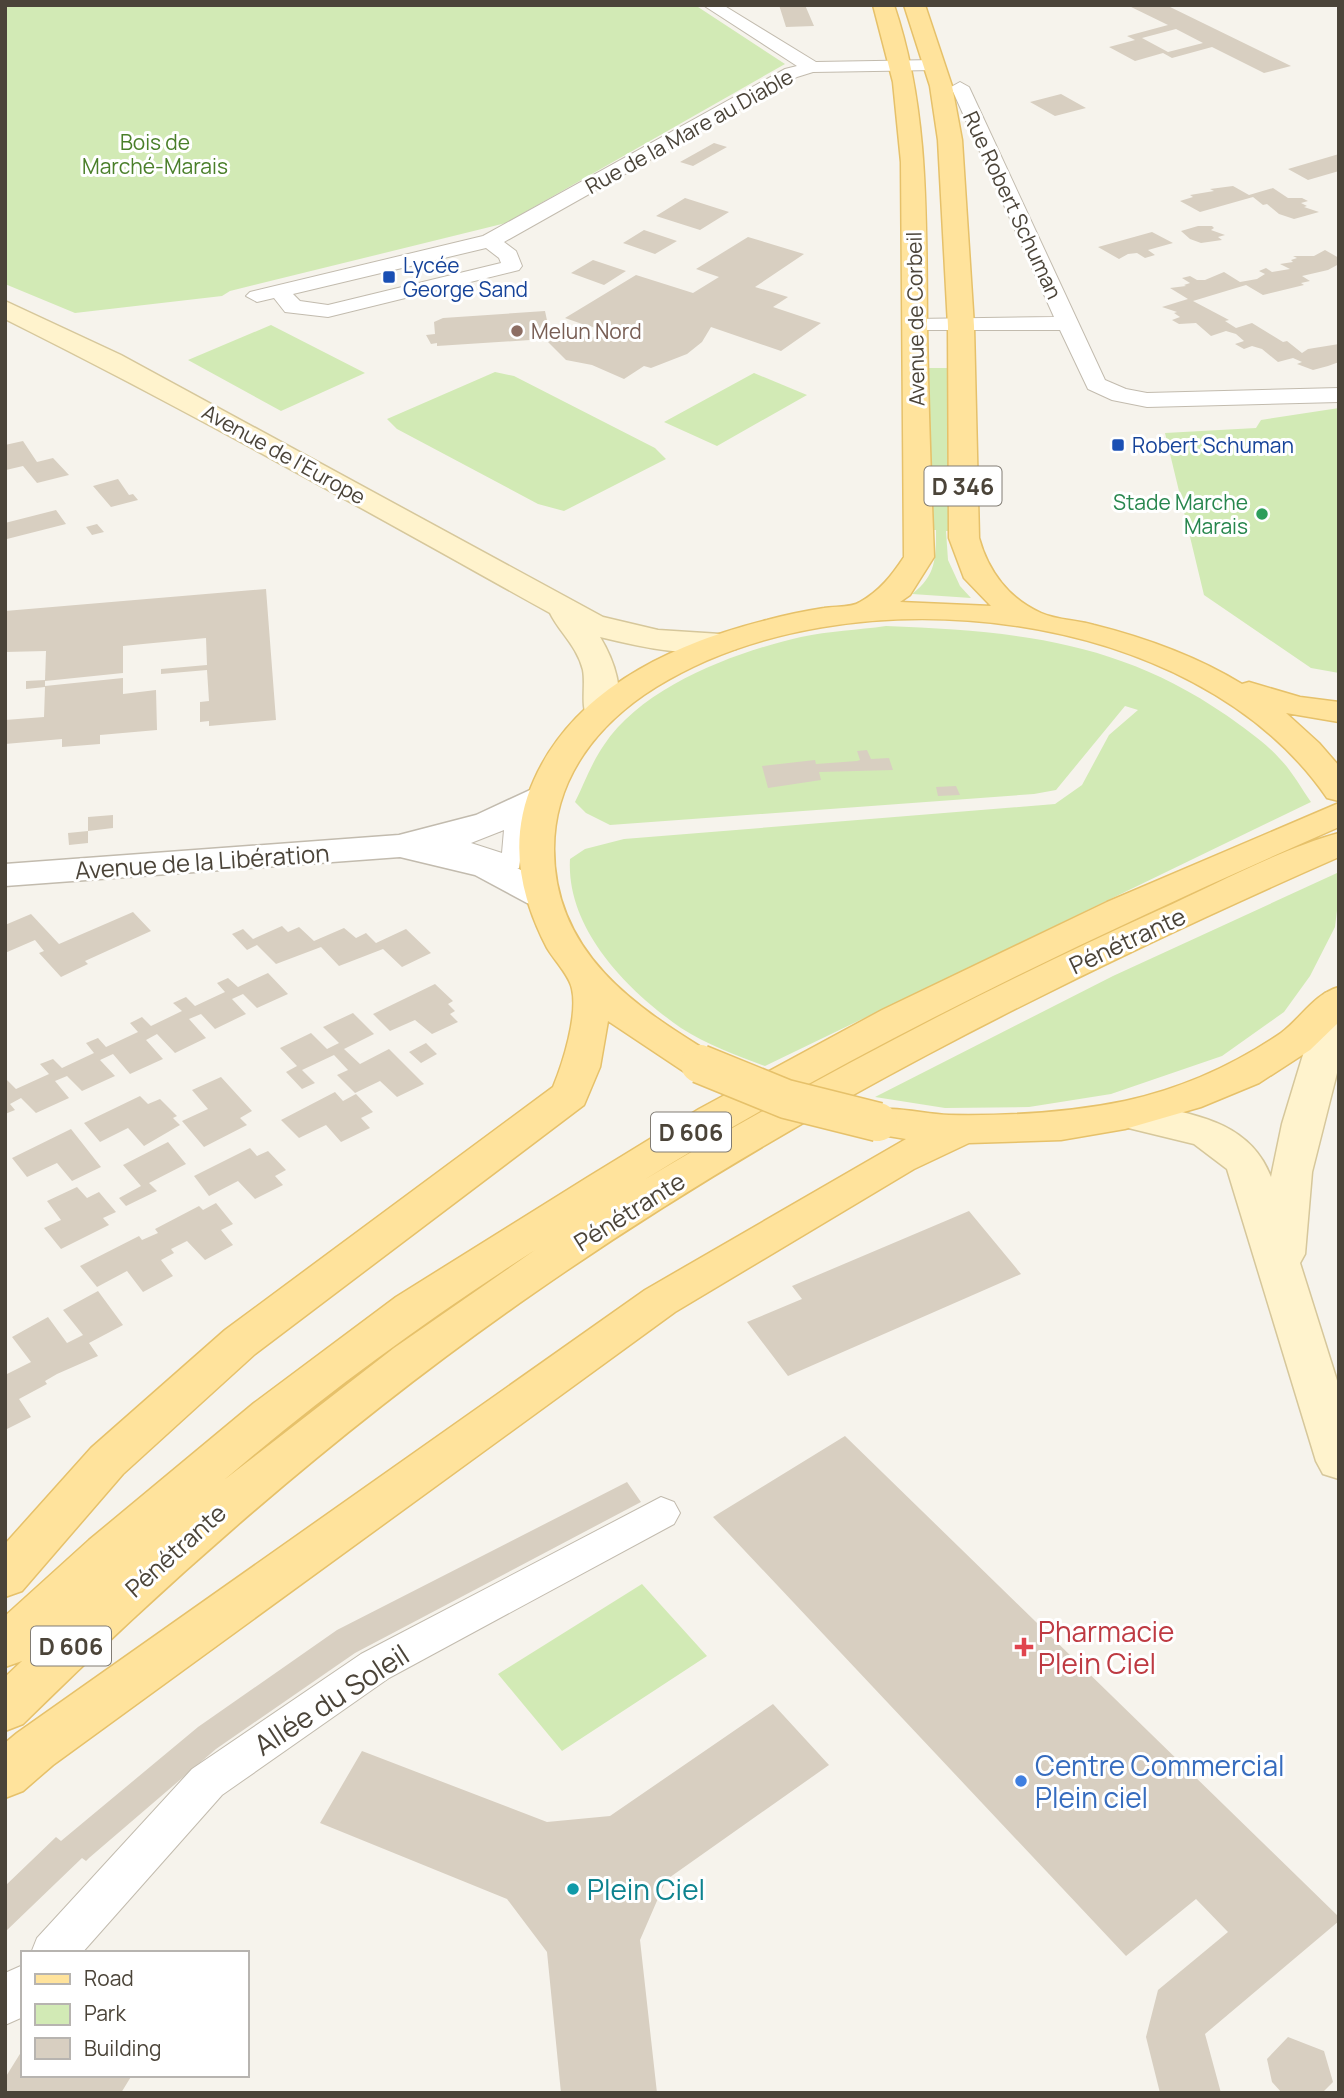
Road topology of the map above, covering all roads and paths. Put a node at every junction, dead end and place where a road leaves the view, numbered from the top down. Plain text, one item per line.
1 (711, 5) edge
2 (883, 5) edge
3 (914, 5) edge
4 (901, 65) junction
5 (935, 65) junction
6 (812, 67) junction
7 (960, 87) dead end
8 (490, 241) junction
9 (279, 291) junction
10 (236, 300) dead end
11 (5, 309) edge
12 (1067, 323) junction
13 (914, 325) junction
14 (961, 326) junction
15 (1339, 395) edge
16 (559, 608) junction
17 (865, 614) junction
18 (1029, 619) junction
19 (724, 642) junction
20 (1221, 684) junction
21 (600, 712) junction
22 (1339, 712) edge
23 (543, 794) junction
24 (1337, 795) edge
25 (1339, 844) edge
26 (400, 846) junction
27 (5, 875) edge
28 (540, 895) junction
29 (591, 985) junction
30 (1338, 1001) edge
31 (1130, 1115) junction
32 (962, 1130) junction
33 (1282, 1277) junction
34 (1339, 1461) edge
35 (661, 1513) dead end
36 (5, 1577) edge
37 (5, 1646) edge
38 (5, 1709) edge
39 (5, 1774) edge
40 (55, 1951) edge
41 (21, 1988) edge
42 (5, 2004) edge

1 - 6 street
2 - 4 main road, Avenue de Corbeil / D 346
3 - 5 main road, D 346
4 - 5 street, Rue de la Mare au Diable
4 - 6 street, Rue de la Mare au Diable
4 - 13 main road, Avenue de Corbeil / D 346
5 - 14 main road, D 346
6 - 8 street, Rue de la Mare au Diable
7 - 12 street, Rue Robert Schuman
8 - 9 street, Rue de la Mare au Diable
8 - 9 street
9 - 10 street, Rue de la Mare au Diable
11 - 16 main road, Avenue de l'Europe
12 - 14 street, Rue Robert Schuman
12 - 15 street, Rue Robert Schuman
13 - 14 street, Rue Robert Schuman
13 - 17 main road, Avenue de Corbeil / D 346
14 - 18 main road, D 346
16 - 19 main road, Avenue de l'Europe
16 - 21 main road, Avenue de l'Europe
17 - 18 main road
17 - 19 main road
18 - 20 main road
19 - 21 main road
20 - 22 main road
20 - 24 main road
21 - 23 main road
23 - 26 street, Avenue de la Libération
23 - 28 main road
24 - 37 main road, Pénétrante / D 606
25 - 38 main road, Pénétrante / D 606
26 - 27 street, Avenue de la Libération
26 - 28 street, Avenue de la Libération
28 - 29 main road
29 - 32 main road, bridge
29 - 36 main road
30 - 31 main road
30 - 33 main road
31 - 32 main road
31 - 33 main road
32 - 39 main road
33 - 34 main road
35 - 40 street, Allée du Soleil
41 - 42 street

